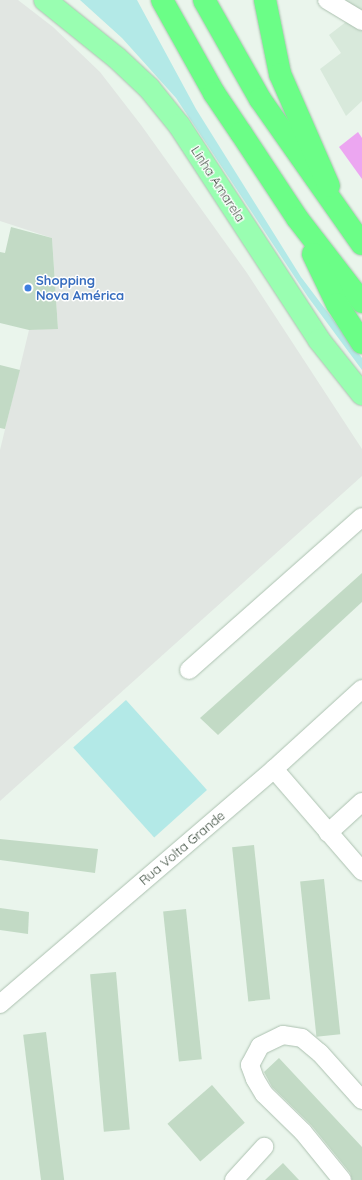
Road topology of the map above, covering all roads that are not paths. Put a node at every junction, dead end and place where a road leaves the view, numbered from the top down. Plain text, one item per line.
1 (45, 0) edge
2 (162, 0) edge
3 (204, 0) edge
4 (264, 0) edge
5 (327, 0) edge
6 (362, 21) edge
7 (338, 211) junction
8 (297, 218) junction
9 (362, 244) edge
10 (362, 302) edge
11 (362, 343) edge
12 (362, 394) edge
13 (362, 517) edge
14 (189, 670) dead end
15 (362, 689) edge
16 (274, 769) junction
17 (362, 802) edge
18 (328, 833) junction
19 (362, 871) edge
20 (0, 1004) edge
21 (362, 1100) edge
22 (264, 1147) dead end
23 (234, 1180) edge
24 (342, 1180) edge

1 - 12 main road, Linha Amarela
2 - 8 highway
3 - 7 highway
4 - 7 highway
5 - 6 street
7 - 9 highway
8 - 10 highway
8 - 11 highway
13 - 14 street
15 - 16 street, Rua Volta Grande
16 - 18 street
16 - 20 street, Rua Volta Grande
17 - 18 street
18 - 19 street
21 - 24 street
22 - 23 street

